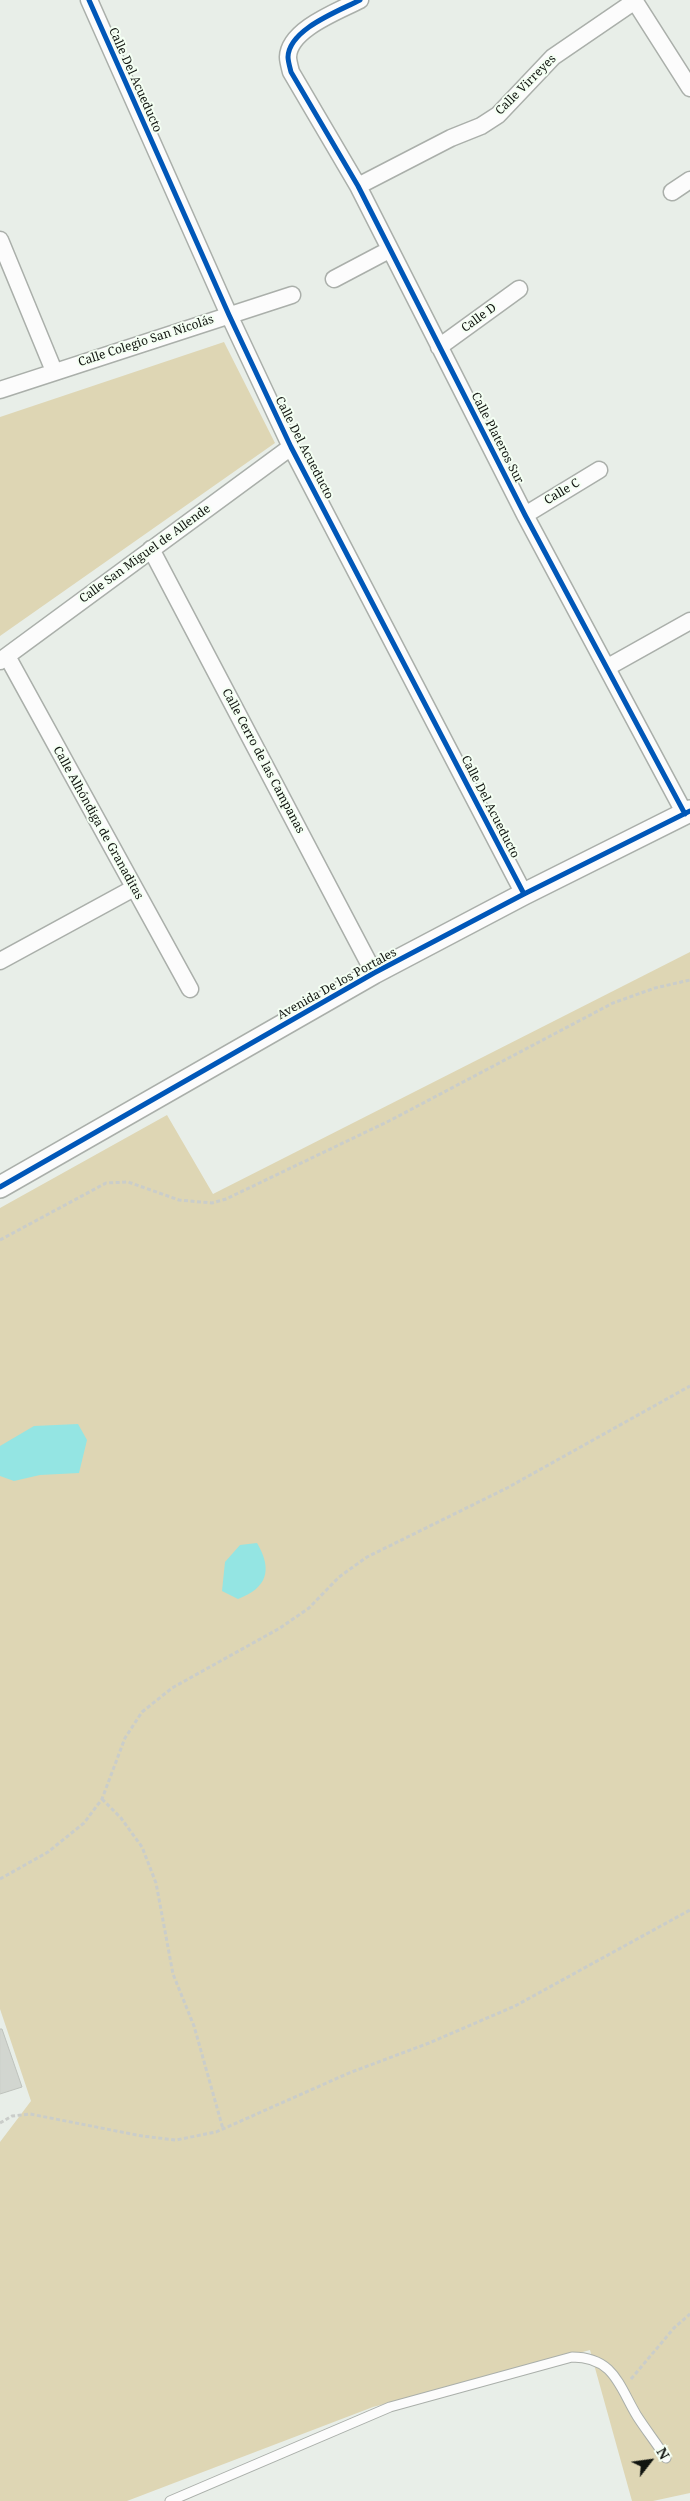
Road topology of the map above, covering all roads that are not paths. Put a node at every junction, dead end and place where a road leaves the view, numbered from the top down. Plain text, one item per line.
1 (89, 0) edge
2 (360, 0) edge
3 (635, 0) edge
4 (690, 88) edge
5 (690, 180) edge
6 (358, 186) junction
7 (672, 192) dead end
8 (0, 240) edge
9 (389, 250) junction
10 (334, 279) dead end
11 (519, 289) dead end
12 (292, 295) dead end
13 (229, 315) junction
14 (439, 347) junction
15 (54, 371) junction
16 (0, 390) edge
17 (292, 447) junction
18 (599, 470) dead end
19 (525, 514) junction
20 (151, 549) junction
21 (690, 621) edge
22 (3, 659) edge
23 (608, 667) junction
24 (688, 812) edge
25 (134, 888) junction
26 (524, 894) junction
27 (0, 961) edge
28 (374, 973) junction
29 (190, 990) dead end
30 (0, 1187) edge
31 (666, 2458) dead end
32 (170, 2501) edge

1 - 13 street, Calle Del Acueducto
2 - 6 street, Calle Plateros Sur
3 - 4 street
3 - 6 street, Calle Virreyes
5 - 7 street
6 - 9 street, Calle Plateros Sur
8 - 15 street
9 - 10 street
9 - 14 street, Calle Plateros Sur
11 - 14 street, Calle D
12 - 13 street, Calle Colegio San Nicolás
13 - 15 street, Calle Colegio San Nicolás
13 - 17 street, Calle Del Acueducto
14 - 19 street, Calle Plateros Sur
15 - 16 street, Calle Colegio San Nicolás
17 - 20 street, Calle San Miguel de Allende
17 - 26 street, Calle Del Acueducto
18 - 19 street, Calle C
19 - 23 street, Calle Plateros Sur
20 - 22 street, Calle San Miguel de Allende
20 - 28 street, Calle Cerro de las Campanas
21 - 23 street
22 - 25 street, Calle Alhóndiga de Granaditas
23 - 24 street, Calle Plateros Sur
24 - 26 street, Avenida De los Portales
25 - 27 street
25 - 29 street, Calle Alhóndiga de Granaditas
26 - 28 street, Avenida De los Portales
28 - 30 street, Avenida De los Portales
31 - 32 lane

